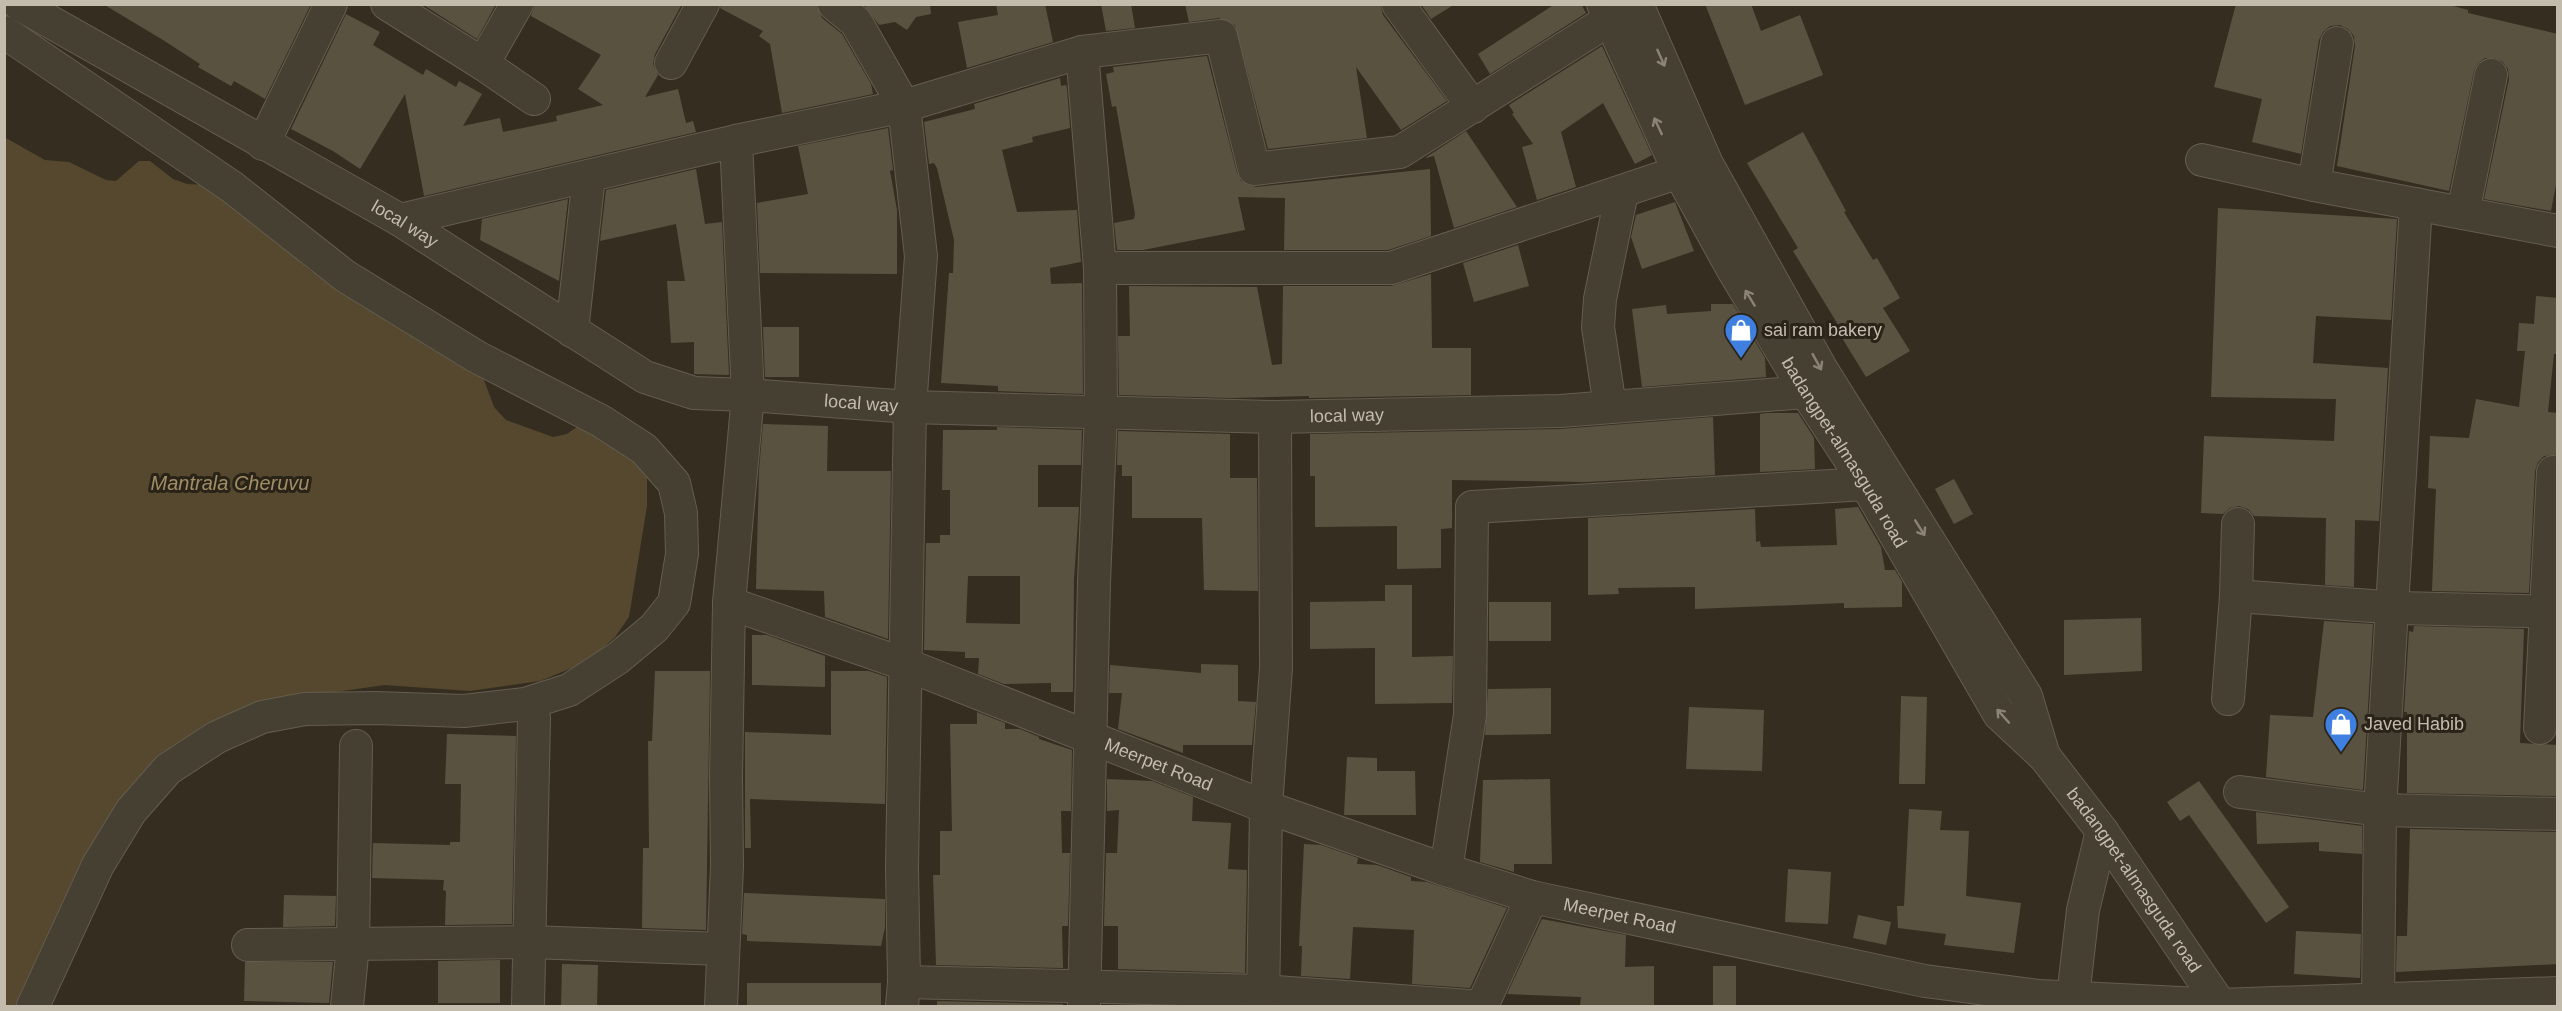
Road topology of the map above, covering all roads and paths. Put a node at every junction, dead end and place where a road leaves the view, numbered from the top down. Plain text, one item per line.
1 (20, 4) edge
2 (331, 4) edge
3 (387, 4) edge
4 (517, 4) edge
5 (703, 4) edge
6 (834, 4) edge
7 (1398, 4) edge
8 (1637, 4) edge
9 (1606, 12) edge
10 (4, 32) edge
11 (2337, 43) dead end
12 (1082, 52) junction
13 (671, 63) dead end
14 (483, 64) junction
15 (2491, 75) dead end
16 (534, 99) dead end
17 (903, 106) junction
18 (1473, 107) junction
19 (736, 141) junction
20 (264, 144) junction
21 (2202, 160) dead end
22 (1679, 172) junction
23 (589, 176) junction
24 (2314, 185) junction
25 (1622, 192) junction
26 (2416, 204) junction
27 (2463, 213) junction
28 (400, 220) junction
29 (2558, 231) edge
30 (1100, 268) junction
31 (572, 331) junction
32 (1806, 392) junction
33 (748, 394) junction
34 (1610, 406) junction
35 (910, 407) junction
36 (1101, 412) junction
37 (1275, 417) junction
38 (2553, 472) dead end
39 (1866, 484) junction
40 (2238, 524) dead end
41 (2236, 596) junction
42 (729, 603) junction
43 (2391, 608) junction
44 (2552, 612) edge
45 (907, 665) junction
46 (2228, 699) dead end
47 (534, 718) dead end
48 (2540, 728) dead end
49 (1091, 737) junction
50 (356, 746) dead end
51 (2045, 757) junction
52 (2240, 792) dead end
53 (1266, 807) junction
54 (2380, 810) junction
55 (2558, 814) edge
56 (2102, 831) junction
57 (1446, 870) junction
58 (1532, 897) junction
59 (530, 942) junction
60 (248, 945) dead end
61 (353, 945) junction
62 (723, 949) junction
63 (2558, 993) edge
64 (903, 994) edge
65 (1925, 994) edge
66 (1085, 997) edge
67 (2073, 997) junction
68 (1263, 999) edge
69 (2378, 1000) junction
70 (2039, 1001) edge
71 (33, 1006) edge
72 (346, 1006) edge
73 (528, 1006) edge
74 (721, 1006) edge
75 (1469, 1006) edge
76 (1482, 1006) edge
77 (2221, 1006) edge

1 - 20 street, local way
2 - 20 street
3 - 14 street
4 - 14 street
5 - 13 street
6 - 17 street
7 - 18 street
8 -> 51 street, badangpet-almasguda road
9 - 18 street
22 -> 9 street, badangpet-almasguda road
10 - 71 street
11 - 24 street
12 - 17 street
12 - 18 street
12 - 30 street
14 - 16 street
15 - 27 street
17 - 19 street
17 - 35 street
19 - 23 street
19 - 33 street
20 - 28 street, local way
21 - 24 street
22 - 25 street
32 -> 22 street, badangpet-almasguda road
23 - 28 street
23 - 31 street
24 - 26 street
25 - 30 street
25 - 34 street
26 - 27 street
26 - 43 street
27 - 29 street
28 - 31 street, local way
30 - 36 street
31 - 33 street, local way
32 - 34 street, local way
32 - 39 street, badangpet-almasguda road
33 - 35 street, local way
33 - 42 street
34 - 37 street, local way
35 - 36 street, local way
35 - 45 street
36 - 37 street, local way
36 - 49 street
37 - 53 street
38 - 44 street
51 -> 39 street, badangpet-almasguda road
39 - 57 street
40 - 41 street
41 - 43 street
41 - 46 street
42 - 45 street, Meerpet Road
42 - 62 street
43 - 44 street
43 - 54 street
44 - 48 street
45 - 49 street, Meerpet Road
45 - 64 street
47 - 59 street
49 - 53 street, Meerpet Road
49 - 66 street
50 - 61 street
51 - 56 street, badangpet-almasguda road
52 - 54 street
53 - 57 street, Meerpet Road
53 - 68 street
54 - 55 street
54 - 69 street
56 - 67 street
56 - 77 street, badangpet-almasguda road
57 - 58 street, Meerpet Road
58 - 65 street, Meerpet Road
58 - 76 street
59 - 61 street
59 - 62 street
59 - 73 street
60 - 61 street
61 - 72 street
62 - 74 street
63 - 69 street, Meerpet Road
64 - 66 street
65 - 70 street, Meerpet Road
66 - 68 street
67 - 70 street, Meerpet Road
67 - 77 street, Meerpet Road
68 - 75 street
69 - 77 street, Meerpet Road

